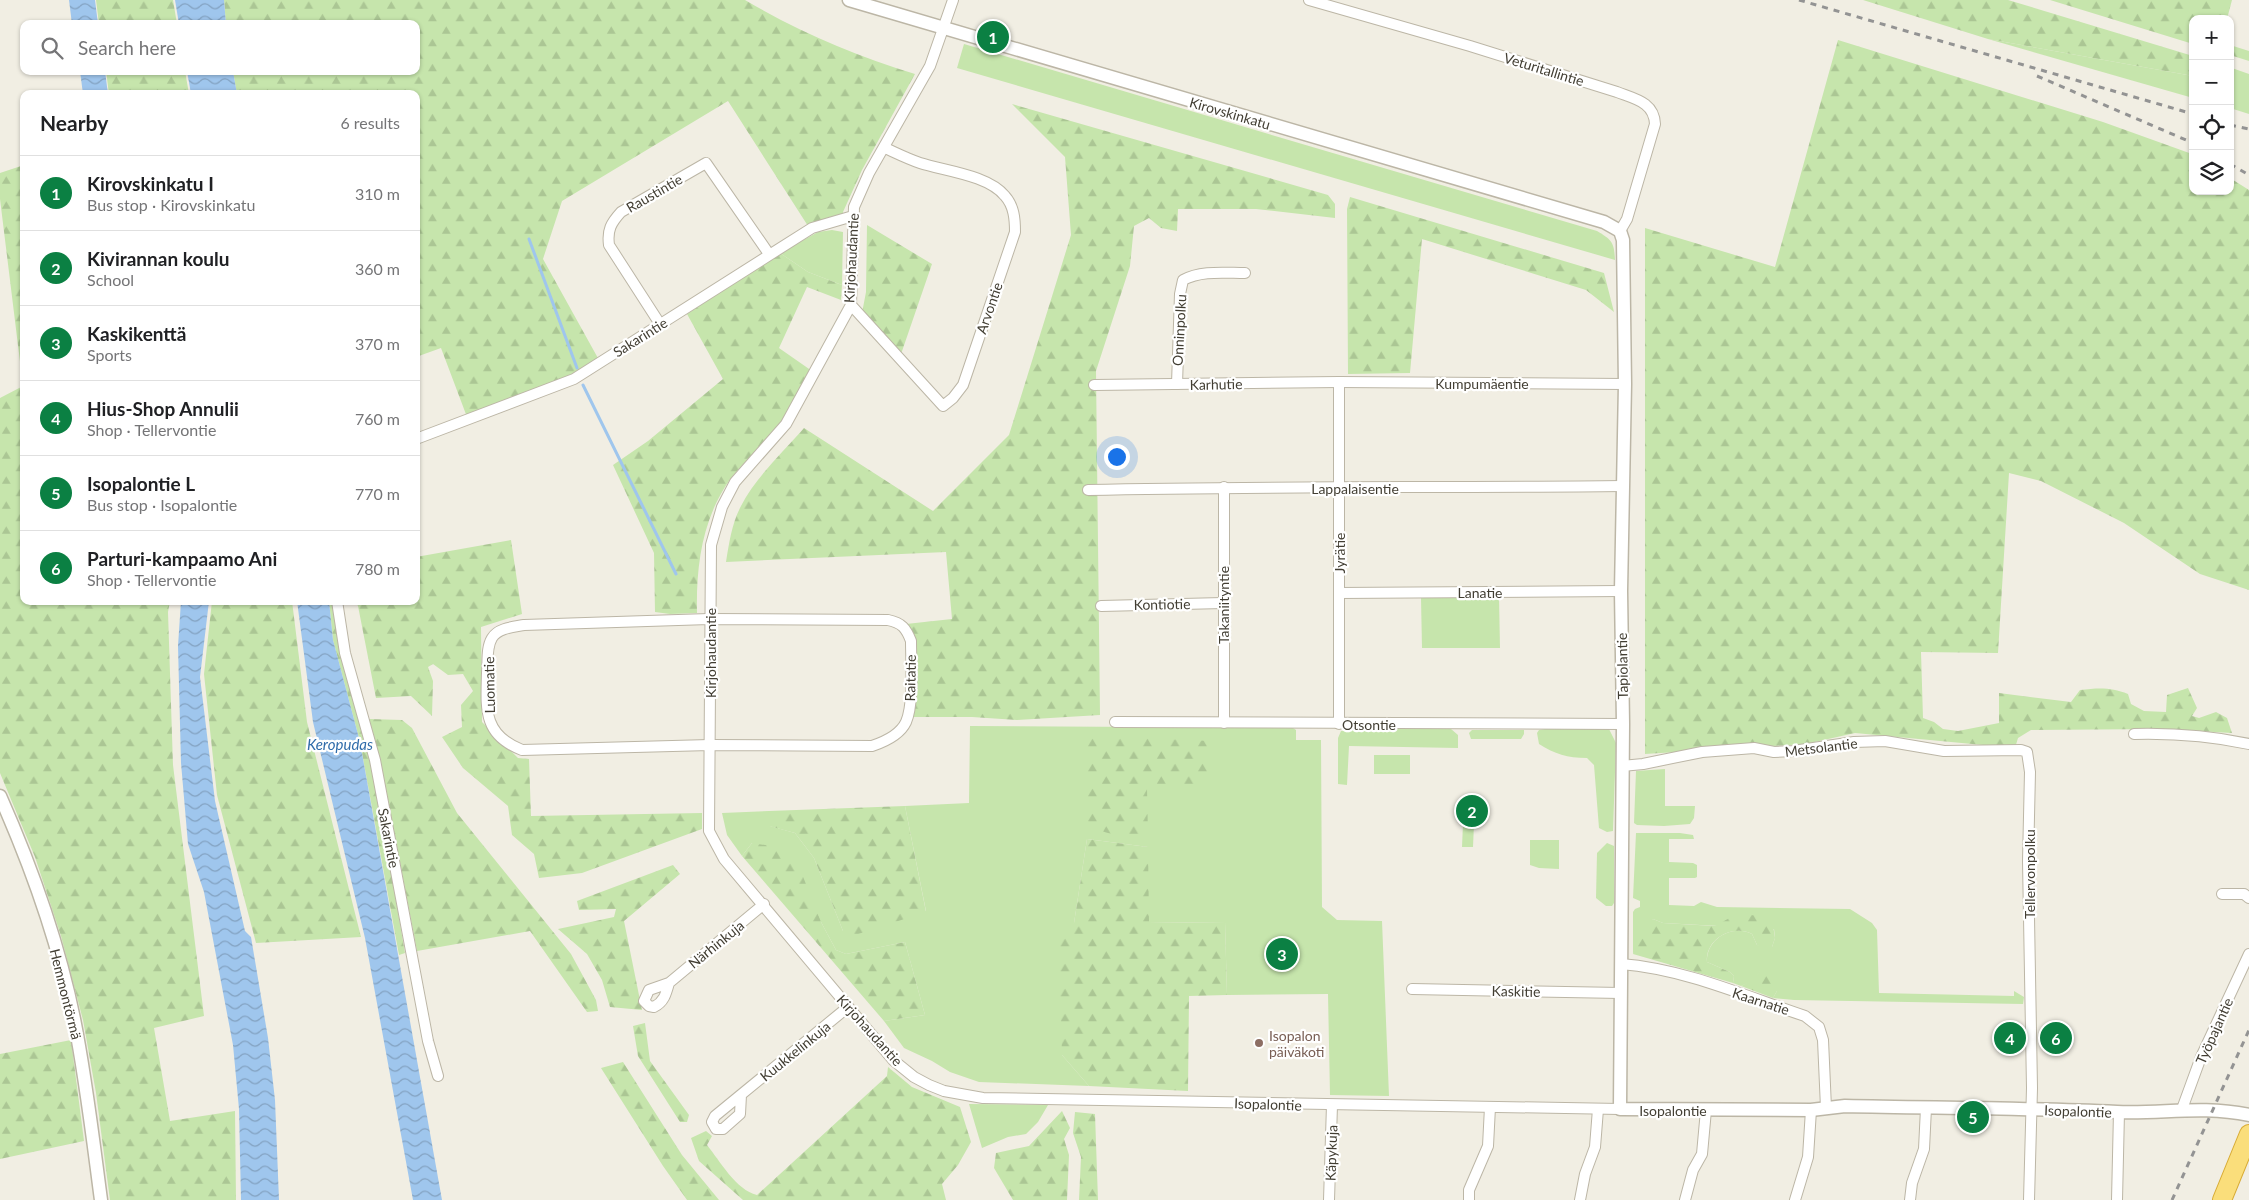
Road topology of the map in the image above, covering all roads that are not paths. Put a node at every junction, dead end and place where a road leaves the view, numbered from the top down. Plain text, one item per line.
1 (848, 0) edge
2 (952, 0) edge
3 (1309, 0) edge
4 (944, 30) junction
5 (885, 148) junction
6 (852, 216) junction
7 (1616, 229) junction
8 (769, 254) junction
9 (1245, 273) dead end
10 (851, 305) junction
11 (660, 324) junction
12 (1339, 382) junction
13 (1177, 384) junction
14 (1625, 384) junction
15 (1094, 385) dead end
16 (420, 437) edge
17 (1623, 486) junction
18 (1224, 487) junction
19 (1339, 488) junction
20 (1088, 490) dead end
21 (1621, 591) junction
22 (1339, 593) junction
23 (1223, 603) junction
24 (338, 605) edge
25 (1101, 606) dead end
26 (709, 619) junction
27 (1115, 722) dead end
28 (1224, 722) junction
29 (1339, 724) junction
30 (1623, 724) junction
31 (2134, 734) dead end
32 (2249, 744) edge
33 (710, 745) junction
34 (2021, 750) joint
35 (1622, 766) junction
36 (0, 796) edge
37 (2222, 894) dead end
38 (2249, 898) edge
39 (764, 904) junction
40 (2249, 954) edge
41 (1621, 964) junction
42 (669, 983) dead end
43 (1412, 989) dead end
44 (1621, 993) junction
45 (848, 1007) junction
46 (438, 1076) dead end
47 (741, 1095) dead end
48 (1096, 1099) joint
49 (1332, 1106) junction
50 (1490, 1107) junction
51 (1826, 1108) junction
52 (1926, 1108) junction
53 (1598, 1109) junction
54 (1620, 1109) junction
55 (2031, 1109) junction
56 (2182, 1109) junction
57 (1706, 1110) junction
58 (1811, 1110) junction
59 (2119, 1112) junction
60 (2249, 1115) edge
61 (2249, 1134) edge
62 (101, 1200) edge
63 (1329, 1200) edge
64 (1468, 1200) edge
65 (1580, 1200) edge
66 (1685, 1200) edge
67 (1795, 1200) edge
68 (1910, 1200) edge
69 (2029, 1200) edge
70 (2117, 1200) edge
71 (2222, 1200) edge

1 - 4 street, Kirovskinkatu
2 - 4 street
3 - 7 street, Veturitallintie
4 - 5 street, Kirjohaudantie
4 - 7 street, Kirovskinkatu
5 - 6 street, Kirjohaudantie
5 - 10 street, Arvontie
6 - 8 street, Sakarintie
6 - 10 street, Kirjohaudantie
7 - 14 street, Tapiolantie
8 - 11 street, Sakarintie
8 - 11 street, Raustintie
9 - 13 street, Onninpolku
10 - 26 street, Kirjohaudantie
11 - 16 street, Sakarintie
12 - 13 street, Karhutie
12 - 14 street, Kumpumäentie
12 - 19 street, Jyrätie
13 - 15 street, Karhutie
14 - 17 street, Tapiolantie
17 - 19 street, Lappalaisentie
17 - 21 street, Tapiolantie
18 - 19 street, Lappalaisentie
18 - 20 street, Lappalaisentie
18 - 23 street, Takaniityntie
19 - 22 street, Jyrätie
21 - 22 street, Lanatie
21 - 30 street, Tapiolantie
22 - 29 street, Jyrätie
23 - 25 street, Kontiotie
23 - 28 street, Takaniityntie
24 - 46 street, Sakarintie
26 - 33 street, Kirjohaudantie
26 - 33 street, Raitatie
26 - 33 street, Luomatie
27 - 28 street, Otsontie
28 - 29 street, Otsontie
29 - 30 street, Otsontie
30 - 35 street, Tapiolantie
31 - 32 street
33 - 39 street, Kirjohaudantie
34 - 35 street, Metsolantie
34 - 55 street, Tellervonpolku
35 - 41 street, Tapiolantie
36 - 62 street, Hemmontörmä
37 - 38 street
39 - 42 street, Närhinkuja
39 - 45 street, Kirjohaudantie
40 - 56 street, Työpajantie
41 - 44 street, Tapiolantie
41 - 51 street, Kaarnatie
43 - 44 street, Kaskitie
44 - 54 street, Tapiolantie
45 - 47 street, Kuukkelinkuja
45 - 48 street, Kirjohaudantie
48 - 49 street, Isopalontie
49 - 50 street, Isopalontie
49 - 63 street, Käpykuja
50 - 53 street, Isopalontie
50 - 64 street
51 - 52 street, Isopalontie
51 - 58 street, Isopalontie
52 - 55 street, Isopalontie
52 - 68 street
53 - 54 street, Isopalontie
53 - 65 street
54 - 57 street, Isopalontie
55 - 59 street, Isopalontie
55 - 69 street
56 - 59 street, Isopalontie
56 - 60 street, Isopalontie
57 - 58 street, Isopalontie
57 - 66 street
58 - 67 street
59 - 70 street
61 - 71 highway

